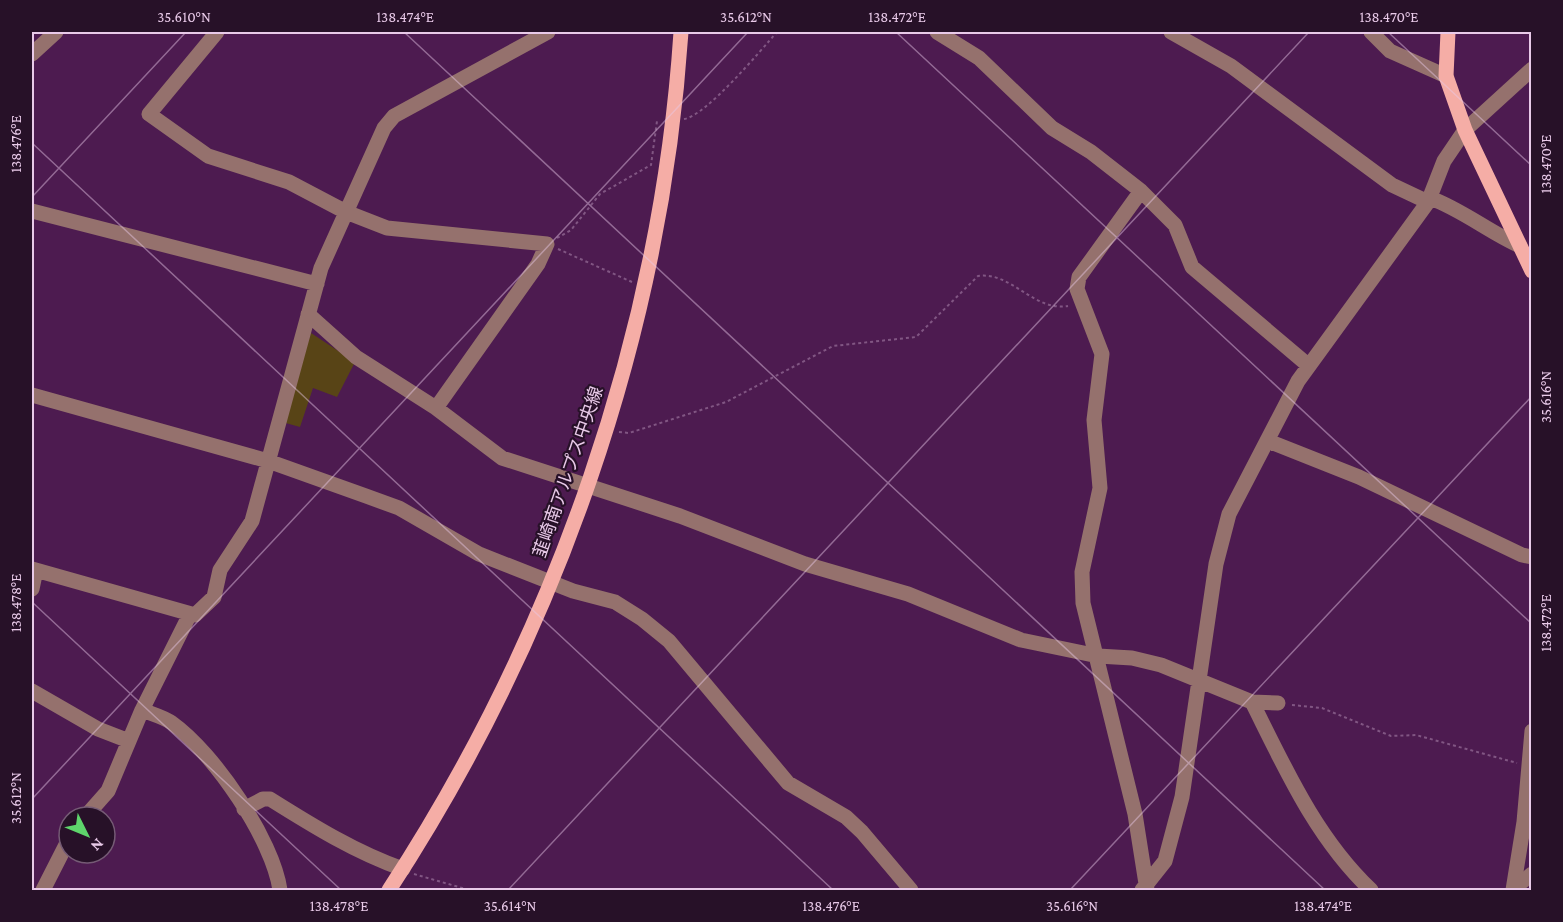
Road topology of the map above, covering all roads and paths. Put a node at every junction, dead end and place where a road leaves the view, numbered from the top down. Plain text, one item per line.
1 (56, 32) edge
2 (217, 32) edge
3 (548, 32) edge
4 (681, 32) edge
5 (777, 32) edge
6 (937, 32) edge
7 (1171, 32) edge
8 (1371, 32) edge
9 (1448, 32) edge
10 (32, 54) edge
11 (1532, 69) edge
12 (1446, 76) junction
13 (673, 120) junction
14 (1465, 130) junction
15 (1141, 191) junction
16 (1429, 200) junction
17 (32, 211) edge
18 (346, 212) junction
19 (548, 244) junction
20 (1520, 246) junction
21 (1532, 271) edge
22 (316, 284) junction
23 (644, 286) junction
24 (1082, 303) junction
25 (308, 314) junction
26 (1309, 366) junction
27 (32, 395) edge
28 (436, 408) junction
29 (604, 432) junction
30 (1268, 441) junction
31 (268, 461) junction
32 (587, 484) junction
33 (1532, 557) edge
34 (34, 569) edge
35 (551, 582) junction
36 (32, 589) edge
37 (190, 614) junction
38 (1098, 656) junction
39 (1200, 680) junction
40 (32, 690) edge
41 (1252, 702) junction
42 (1278, 703) joint
43 (142, 710) junction
44 (1532, 731) edge
45 (129, 741) junction
46 (1529, 766) junction
47 (96, 805) edge
48 (244, 809) junction
49 (57, 863) edge
50 (403, 869) junction
51 (1522, 884) edge
52 (1145, 890) edge
53 (43, 891) edge
54 (280, 891) edge
55 (389, 891) edge
56 (469, 891) edge
57 (911, 891) edge
58 (1371, 891) edge

1 - 10 street
2 - 18 street
3 - 18 street
4 - 13 main road, 韮崎南アルプス中央線
5 - 13 path
6 - 15 street
7 - 16 street
8 - 12 street
9 - 12 main road
11 - 14 street
12 - 14 main road
13 - 19 path
13 - 23 main road, 韮崎南アルプス中央線
14 - 16 street
14 - 20 main road
15 - 24 street
15 - 26 street
16 - 20 street
16 - 26 street
17 - 22 street
18 - 19 street
18 - 22 street
19 - 23 path
19 - 28 street
20 - 21 main road
22 - 25 street
23 - 29 main road, 韮崎南アルプス中央線
24 - 29 path
24 - 38 street
25 - 28 street
25 - 31 street
26 - 30 street
27 - 31 street
28 - 32 street
29 - 32 main road, 韮崎南アルプス中央線
30 - 33 street
30 - 39 street
31 - 35 street
31 - 37 street
32 - 35 main road, 韮崎南アルプス中央線
32 - 38 street
34 - 36 street
34 - 37 street
35 - 50 main road, 韮崎南アルプス中央線
35 - 57 street
37 - 43 street
38 - 39 street
38 - 52 street
39 - 41 street
39 - 52 street
40 - 45 street
41 - 42 street
41 - 58 street
42 - 46 path
43 - 45 street
43 - 48 street
44 - 46 street
45 - 47 street
46 - 51 street
48 - 50 street
48 - 54 street
49 - 53 street
50 - 55 main road, 韮崎南アルプス中央線
50 - 56 path

